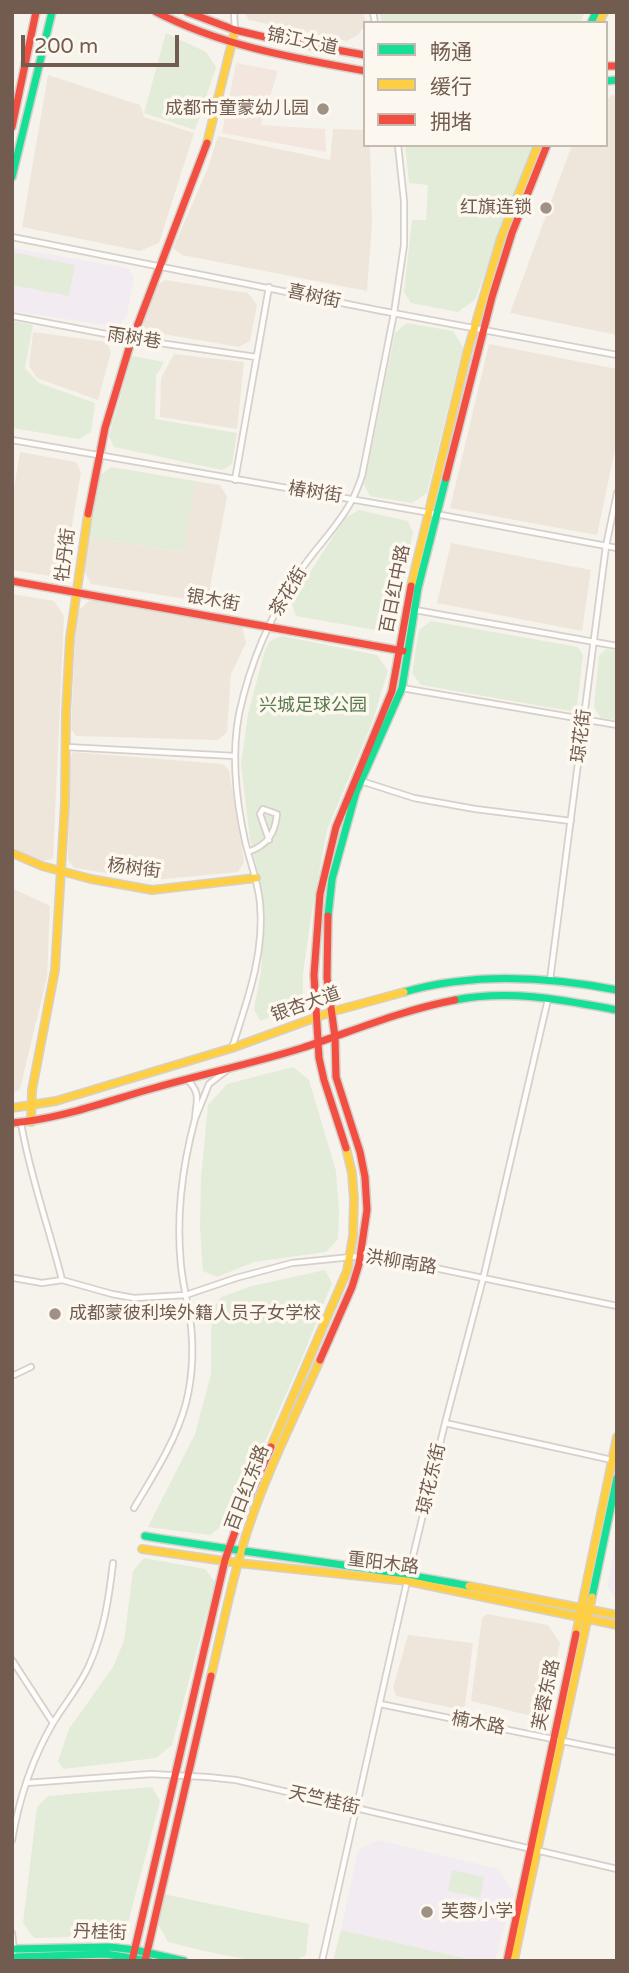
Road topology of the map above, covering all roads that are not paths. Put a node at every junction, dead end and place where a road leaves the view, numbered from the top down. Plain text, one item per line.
1 (36, 12) edge
2 (52, 12) edge
3 (156, 12) edge
4 (187, 12) edge
5 (234, 12) edge
6 (235, 30) junction
7 (231, 42) junction
8 (363, 50) edge
9 (354, 54) junction
10 (363, 55) edge
11 (363, 71) edge
12 (12, 127) edge
13 (398, 147) edge
14 (537, 147) edge
15 (546, 147) edge
16 (12, 177) edge
17 (12, 237) edge
18 (159, 265) junction
19 (269, 288) junction
20 (394, 313) junction
21 (12, 316) edge
22 (474, 328) junction
23 (483, 330) junction
24 (132, 339) junction
25 (617, 355) edge
26 (256, 357) junction
27 (12, 440) edge
28 (98, 457) junction
29 (235, 480) junction
30 (617, 493) edge
31 (353, 500) junction
32 (432, 513) junction
33 (606, 546) junction
34 (617, 548) edge
35 (12, 581) edge
36 (77, 593) junction
37 (415, 610) junction
38 (269, 627) junction
39 (594, 642) junction
40 (617, 646) edge
41 (404, 651) junction
42 (402, 688) junction
43 (584, 720) junction
44 (617, 725) edge
45 (66, 747) junction
46 (235, 756) junction
47 (361, 781) junction
48 (571, 821) junction
49 (275, 827) junction
50 (266, 829) junction
51 (269, 840) junction
52 (248, 852) junction
53 (12, 853) edge
54 (61, 871) junction
55 (256, 878) junction
56 (551, 979) junction
57 (617, 990) edge
58 (548, 999) junction
59 (617, 1010) edge
60 (331, 1012) junction
61 (316, 1017) junction
62 (335, 1037) junction
63 (318, 1042) junction
64 (232, 1048) junction
65 (228, 1069) junction
66 (186, 1079) junction
67 (31, 1105) junction
68 (12, 1108) edge
69 (195, 1119) junction
70 (30, 1122) junction
71 (17, 1123) edge
72 (361, 1256) junction
73 (349, 1257) junction
74 (13, 1278) edge
75 (483, 1279) junction
76 (62, 1280) junction
77 (186, 1295) junction
78 (617, 1306) edge
79 (31, 1367) dead end
80 (12, 1376) edge
81 (444, 1423) junction
82 (617, 1437) edge
83 (612, 1460) junction
84 (617, 1478) edge
85 (135, 1508) dead end
86 (145, 1536) dead end
87 (142, 1549) dead end
88 (229, 1550) junction
89 (241, 1552) junction
90 (225, 1560) junction
91 (113, 1563) dead end
92 (238, 1563) junction
93 (408, 1578) junction
94 (585, 1614) junction
95 (617, 1615) edge
96 (617, 1625) edge
97 (12, 1660) edge
98 (380, 1704) junction
99 (53, 1723) junction
100 (558, 1740) junction
101 (617, 1752) edge
102 (174, 1775) junction
103 (188, 1776) junction
104 (26, 1783) junction
105 (358, 1809) junction
106 (12, 1840) edge
107 (532, 1851) junction
108 (617, 1869) edge
109 (12, 1933) edge
110 (15, 1955) edge
111 (133, 1956) edge
112 (147, 1959) edge
113 (184, 1961) edge
114 (322, 1961) edge
115 (507, 1961) edge
116 (514, 1961) edge

1 - 12 street
2 - 16 street
3 - 7 street, 锦江大道
4 - 6 street, 锦江大道
5 - 6 street, 牡丹街
6 - 7 street, 牡丹街
6 - 9 street, 锦江大道
7 - 11 street, 锦江大道
7 - 18 street, 牡丹街
8 - 9 street
9 - 10 street, 锦江大道
13 - 20 street, 茶花街
14 - 22 street, 百日红中路
15 - 23 street, 百日红中路
17 - 18 street, 喜树街
18 - 19 street, 喜树街
18 - 24 street, 牡丹街
19 - 20 street, 喜树街
19 - 26 street
20 - 22 street, 喜树街
20 - 31 street, 茶花街
21 - 24 street, 雨树巷
22 - 23 street, 喜树街
22 - 32 street, 百日红中路
23 - 25 street, 喜树街
23 - 32 street, 百日红中路
24 - 26 street, 雨树巷
24 - 28 street, 牡丹街
26 - 29 street
27 - 28 street, 椿树街
28 - 29 street, 椿树街
28 - 36 street, 牡丹街
29 - 31 street, 椿树街
30 - 33 street, 琼花街
31 - 32 street, 椿树街
31 - 38 street, 茶花街
32 - 33 street, 椿树街
32 - 37 street, 百日红中路
32 - 41 street, 百日红中路
33 - 34 street, 椿树街
33 - 39 street, 琼花街
35 - 36 street, 银木街
36 - 38 street, 银木街
36 - 45 street, 牡丹街
37 - 39 street
37 - 41 street, 百日红中路
38 - 41 street, 银木街
38 - 46 street, 茶花街
39 - 40 street
39 - 43 street, 琼花街
41 - 42 street, 百日红中路
41 - 61 street, 百日红中路
42 - 43 street
42 - 47 street, 百日红中路
43 - 44 street
43 - 48 street, 琼花街
45 - 46 street
45 - 54 street, 牡丹街
46 - 52 street, 茶花街
47 - 48 street
47 - 60 street, 百日红中路
48 - 56 street, 琼花街
49 - 50 street
49 - 50 street
49 - 51 street
50 - 51 street
51 - 52 street
52 - 55 street, 茶花街
53 - 54 street, 杨树街
54 - 55 street, 杨树街
54 - 67 street, 牡丹街
55 - 64 street, 茶花街
56 - 57 street, 银杏大道
56 - 60 street, 银杏大道
58 - 59 street
58 - 62 street
58 - 75 street, 琼花东街
60 - 61 street, 银杏大道
60 - 62 street, 百日红中路
61 - 63 street, 百日红中路
61 - 64 street, 银杏大道
62 - 63 street
62 - 72 street, 百日红东路
63 - 65 street
63 - 73 street, 百日红东路
64 - 67 street, 银杏大道
65 - 66 street
65 - 69 street
66 - 69 street
66 - 70 street
67 - 68 street, 银杏大道
67 - 70 street, 牡丹街
69 - 77 street
70 - 71 street
71 - 76 street
72 - 73 street, 洪柳南路
72 - 75 street, 洪柳南路
72 - 89 street, 百日红东路
73 - 77 street, 洪柳南路
73 - 88 street, 百日红东路
74 - 76 street, 洪柳南路
75 - 78 street, 洪柳南路
75 - 81 street, 琼花东街
76 - 77 street, 洪柳南路
77 - 85 street
79 - 80 street
81 - 83 street
81 - 93 street, 琼花东街
82 - 83 street, 芙蓉东路
83 - 94 street, 芙蓉东路
84 - 94 street, 芙蓉东路
86 - 88 street, 重阳木路
87 - 90 street, 重阳木路
88 - 89 street, 重阳木路
88 - 90 street, 百日红东路
89 - 92 street, 百日红东路
89 - 93 street, 重阳木路
90 - 92 street, 重阳木路
90 - 102 street, 百日红东路
91 - 99 street
92 - 93 street, 重阳木路
92 - 103 street, 百日红东路
93 - 94 street, 重阳木路
93 - 98 street, 琼花东街
94 - 95 street, 重阳木路
94 - 96 street, 重阳木路
94 - 100 street, 芙蓉东路
97 - 99 street
98 - 100 street, 楠木路
98 - 105 street, 琼花东街
99 - 104 street
100 - 101 street, 楠木路
100 - 107 street, 芙蓉东路
102 - 103 street, 天竺桂街
102 - 104 street, 天竺桂街
102 - 111 street, 百日红东路
103 - 105 street, 天竺桂街
103 - 112 street, 百日红东路
104 - 106 street
105 - 107 street, 天竺桂街
105 - 114 street, 琼花东街
107 - 108 street, 天竺桂街
107 - 115 street, 芙蓉东路
107 - 116 street, 芙蓉东路
109 - 110 street
110 - 111 street, 丹桂街
111 - 112 street, 丹桂街
112 - 113 street, 丹桂街

